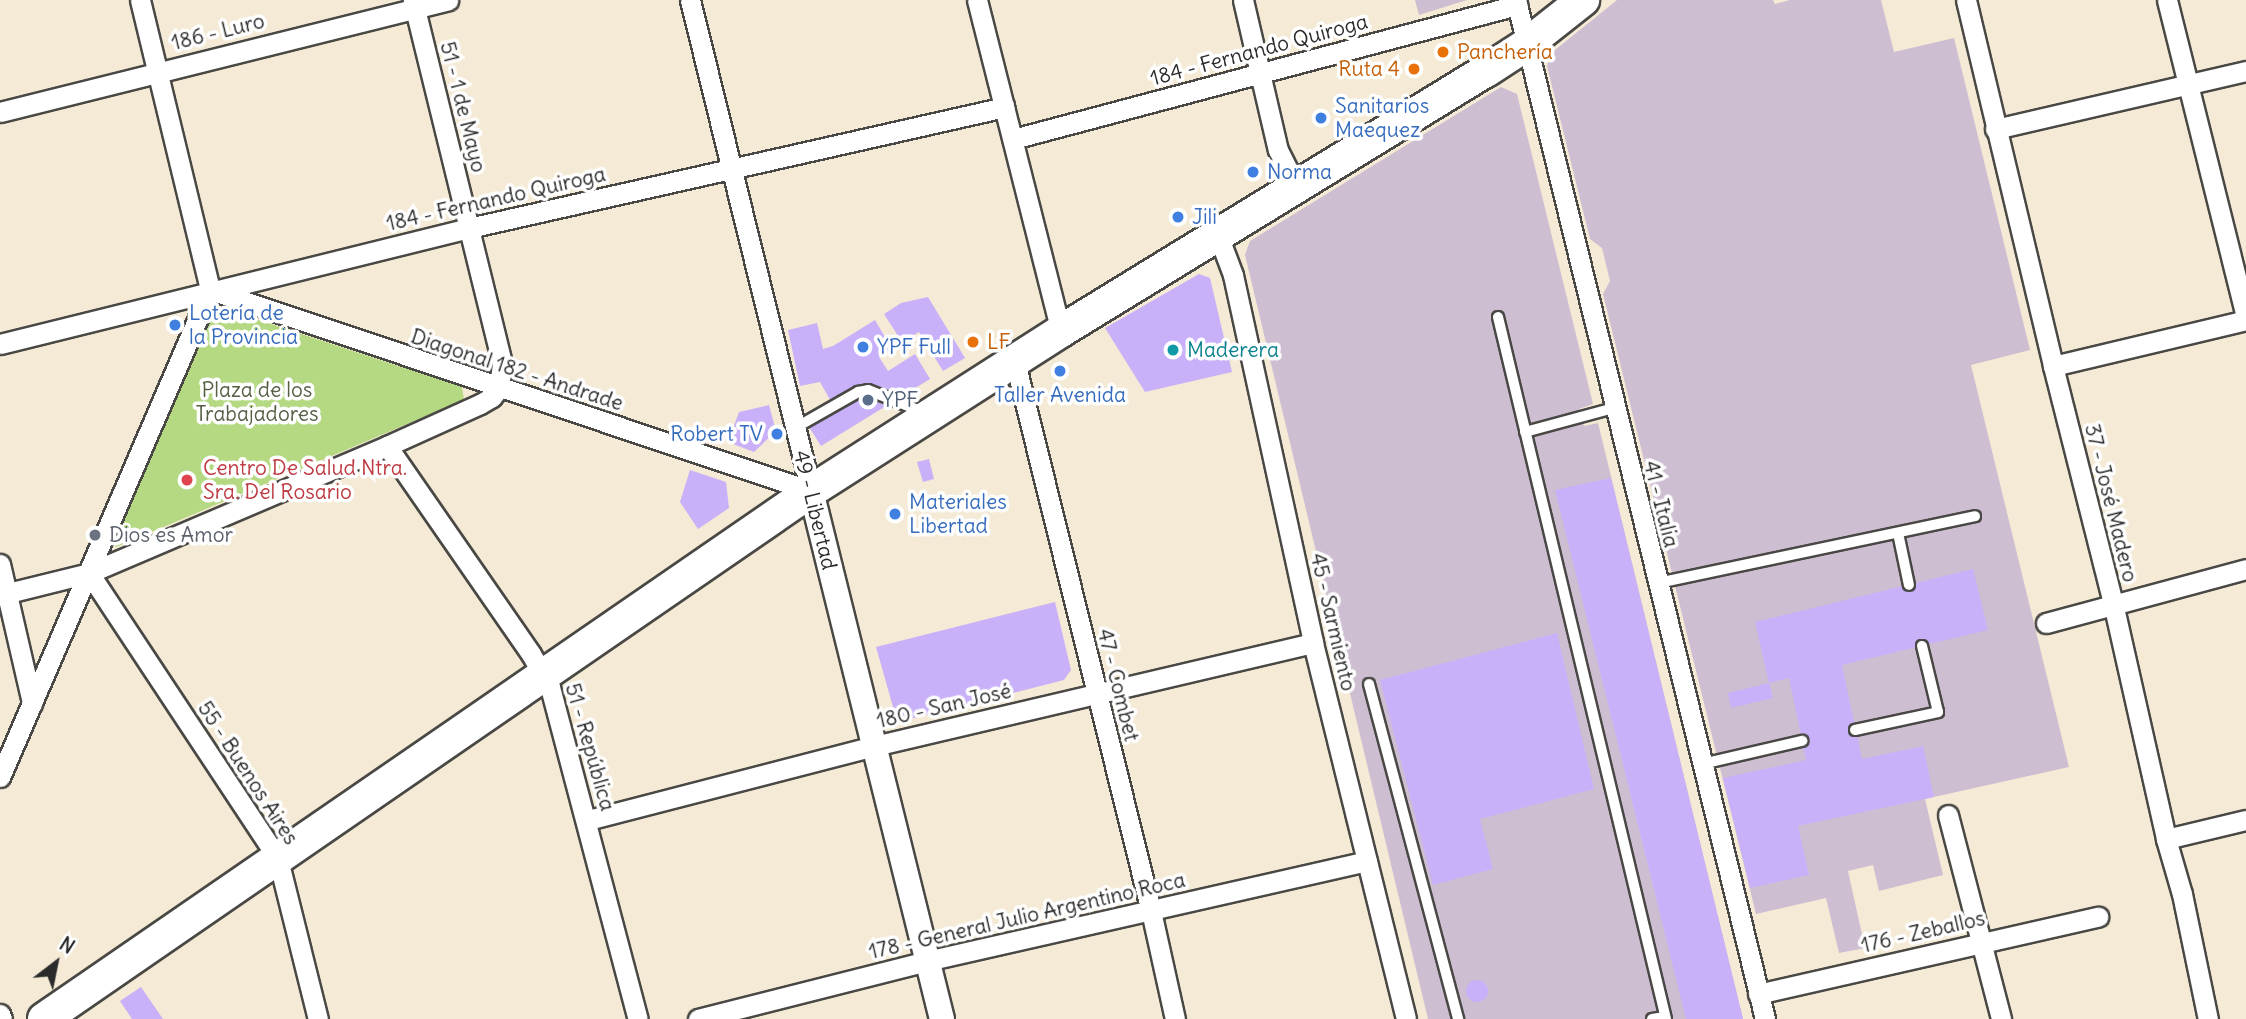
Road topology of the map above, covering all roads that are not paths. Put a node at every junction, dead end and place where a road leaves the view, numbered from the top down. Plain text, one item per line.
1 (140, 0) edge
2 (449, 0) edge
3 (690, 0) edge
4 (977, 0) edge
5 (1243, 0) edge
6 (1583, 0) edge
7 (1966, 0) edge
8 (2167, 0) edge
9 (1516, 2) edge
10 (414, 4) edge
11 (1526, 45) junction
12 (158, 71) junction
13 (2246, 71) edge
14 (1260, 74) junction
15 (2186, 85) junction
16 (1005, 107) junction
17 (0, 112) edge
18 (1995, 129) junction
19 (1013, 139) junction
20 (733, 168) junction
21 (1296, 186) junction
22 (470, 228) junction
23 (1218, 235) junction
24 (211, 290) junction
25 (1498, 317) dead end
26 (2246, 319) edge
27 (1061, 331) junction
28 (0, 344) edge
29 (1015, 362) junction
30 (2053, 366) junction
31 (499, 388) junction
32 (1614, 408) junction
33 (930, 415) junction
34 (795, 428) junction
35 (1525, 432) junction
36 (387, 446) junction
37 (811, 491) junction
38 (1975, 516) dead end
39 (1898, 533) junction
40 (0, 564) edge
41 (2246, 569) edge
42 (89, 573) junction
43 (1657, 583) junction
44 (1909, 585) dead end
45 (4, 594) edge
46 (2113, 603) junction
47 (2046, 623) dead end
48 (1314, 643) junction
49 (1922, 646) dead end
50 (543, 673) junction
51 (1369, 684) dead end
52 (1097, 693) junction
53 (32, 703) junction
54 (1855, 730) dead end
55 (1802, 741) dead end
56 (874, 746) junction
57 (1702, 764) junction
58 (0, 778) edge
59 (1948, 814) dead end
60 (588, 820) junction
61 (2246, 820) edge
62 (2166, 839) junction
63 (278, 859) junction
64 (1367, 861) junction
65 (1151, 911) junction
66 (2098, 917) dead end
67 (1983, 942) junction
68 (927, 961) junction
69 (1758, 994) junction
70 (1666, 1018) edge
71 (44, 1019) edge
72 (318, 1019) edge
73 (638, 1019) edge
74 (698, 1019) edge
75 (942, 1019) edge
76 (1175, 1019) edge
77 (1406, 1019) edge
78 (1458, 1019) edge
79 (1652, 1019) edge
80 (1765, 1019) edge
81 (2001, 1019) edge
82 (2208, 1019) edge

1 - 12 street
2 - 10 street, 186 - Luro
3 - 20 street, 49 - Libertad
4 - 16 street
5 - 14 street
6 - 11 main road
7 - 18 street, 37 - José Madero
8 - 15 street
9 - 11 street, 41 - Italia
9 - 14 street, 184 - Fernando Quiroga
10 - 12 street, 186 - Luro
10 - 22 street, 51 - 1 de Mayo
11 - 21 main road
11 - 32 street, 41 - Italia
12 - 17 street, 186 - Luro
12 - 24 street
13 - 15 street
14 - 19 street, 184 - Fernando Quiroga
14 - 21 street
15 - 18 street
15 - 26 street
16 - 19 street
16 - 20 street, 184 - Fernando Quiroga
18 - 30 street, 37 - José Madero
19 - 27 street
20 - 22 street, 184 - Fernando Quiroga
20 - 34 street, 49 - Libertad
21 - 23 main road
22 - 24 street, 184 - Fernando Quiroga
22 - 31 street, 51 - 1 de Mayo
23 - 27 main road
23 - 48 street, 45 - Sarmiento
24 - 28 street, 184 - Fernando Quiroga
24 - 31 street, Diagonal 182 - Andrade
24 - 42 street
25 - 35 lane
26 - 30 street
27 - 29 main road
29 - 33 main road
29 - 52 street, 47 - Combet
30 - 46 street, 37 - José Madero
31 - 36 street
31 - 37 street, Diagonal 182 - Andrade
32 - 35 lane
32 - 43 street, 41 - Italia
33 - 34 lane
33 - 37 main road
34 - 37 street, 49 - Libertad
35 - 70 lane
36 - 42 street
36 - 50 street, 51 - República
37 - 50 main road
37 - 56 street, 49 - Libertad
38 - 39 lane
39 - 43 lane
39 - 44 lane
40 - 45 street
41 - 46 street
42 - 45 street
42 - 53 street
42 - 63 street, 55 - Buenos Aires
43 - 57 street, 41 - Italia
45 - 53 street
46 - 47 street
46 - 62 street, 37 - José Madero
48 - 52 street, 180 - San José
48 - 64 street, 45 - Sarmiento
49 - 54 lane
50 - 60 street, 51 - República
50 - 63 main road
51 - 78 lane
52 - 56 street, 180 - San José
52 - 65 street, 47 - Combet
53 - 58 street
55 - 57 lane
56 - 60 street, 180 - San José
56 - 68 street, 49 - Libertad
57 - 69 street, 41 - Italia
59 - 67 street
60 - 73 street, 51 - República
61 - 62 street
62 - 82 street, 37 - José Madero
63 - 71 main road
63 - 72 street, 55 - Buenos Aires
64 - 65 street, 178 - General Julio Argentino Roca
64 - 77 street, 45 - Sarmiento
65 - 68 street, 178 - General Julio Argentino Roca
65 - 76 street, 47 - Combet
66 - 67 street, 176 - Zeballos
67 - 69 street, 176 - Zeballos
67 - 81 street
68 - 74 street, 178 - General Julio Argentino Roca
68 - 75 street, 49 - Libertad
69 - 80 street, 41 - Italia
70 - 79 lane

